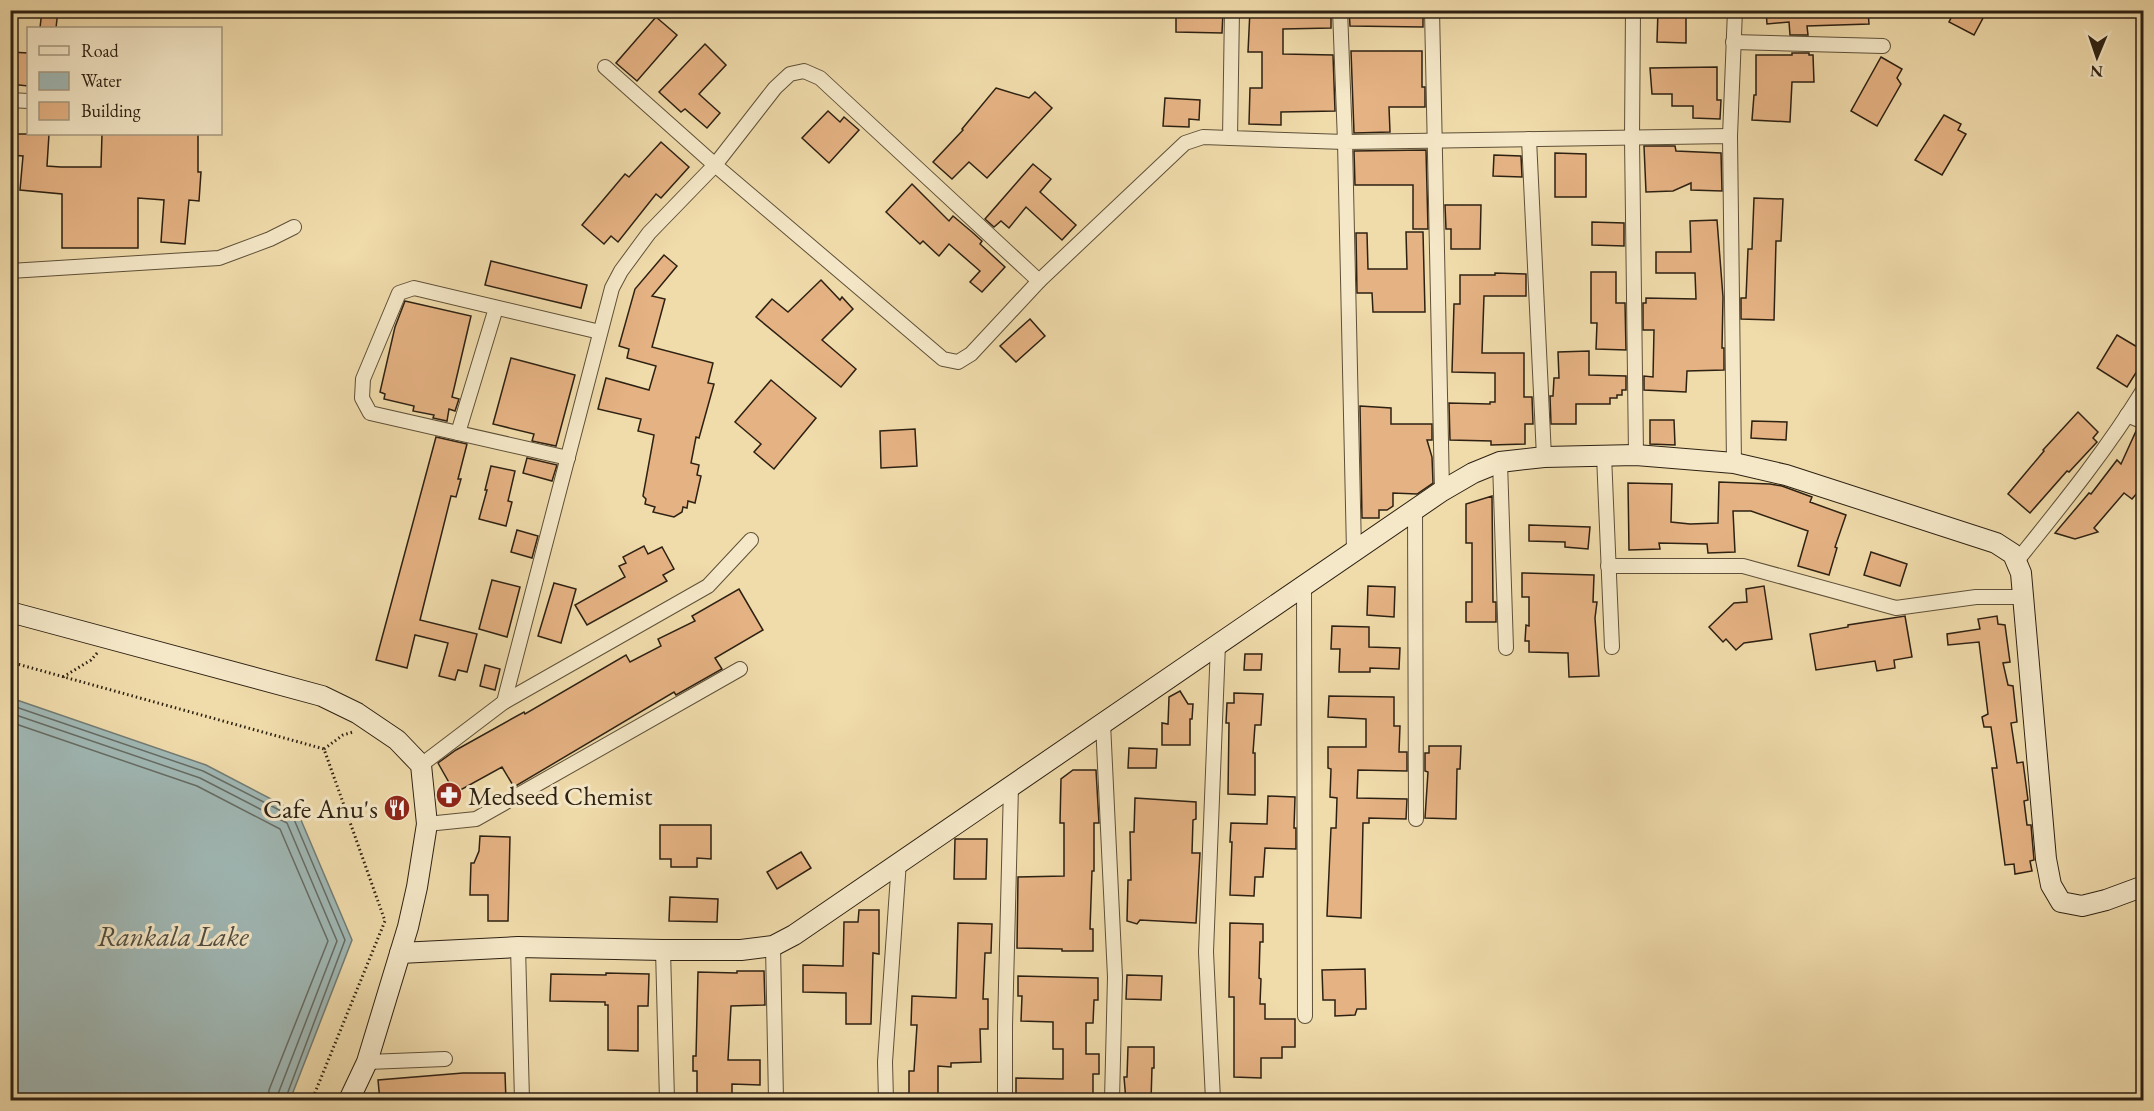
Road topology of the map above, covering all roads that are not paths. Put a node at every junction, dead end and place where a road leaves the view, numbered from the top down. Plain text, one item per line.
1 (1232, 10) edge
2 (1340, 10) edge
3 (1432, 10) edge
4 (1633, 10) edge
5 (1735, 10) edge
6 (1733, 42) junction
7 (1883, 46) dead end
8 (605, 67) dead end
9 (10, 100) edge
10 (27, 101) edge
11 (1730, 136) junction
12 (1230, 138) junction
13 (1632, 138) junction
14 (1529, 139) junction
15 (1436, 140) junction
16 (1345, 142) junction
17 (715, 165) junction
18 (294, 227) dead end
19 (10, 271) edge
20 (1039, 281) junction
21 (496, 308) junction
22 (600, 332) junction
23 (2144, 389) edge
24 (2127, 415) junction
25 (2144, 422) edge
26 (458, 433) junction
27 (1604, 455) junction
28 (1636, 455) junction
29 (1544, 457) junction
30 (568, 458) junction
31 (1500, 462) junction
32 (1734, 463) junction
33 (1442, 490) junction
34 (1414, 509) junction
35 (751, 540) dead end
36 (1354, 551) junction
37 (2016, 562) junction
38 (1608, 566) junction
39 (1304, 584) junction
40 (2023, 597) junction
41 (10, 612) edge
42 (1218, 644) junction
43 (1612, 647) dead end
44 (1506, 648) dead end
45 (740, 669) dead end
46 (504, 702) junction
47 (1103, 723) junction
48 (421, 765) junction
49 (1011, 786) junction
50 (1416, 819) dead end
51 (427, 824) junction
52 (899, 861) junction
53 (2144, 886) edge
54 (518, 946) junction
55 (773, 946) junction
56 (663, 950) junction
57 (400, 953) junction
58 (1305, 1016) dead end
59 (445, 1059) dead end
60 (367, 1062) junction
61 (349, 1101) edge
62 (522, 1101) edge
63 (667, 1101) edge
64 (776, 1101) edge
65 (886, 1101) edge
66 (1005, 1101) edge
67 (1112, 1101) edge
68 (1213, 1101) edge

1 - 12 street
2 - 16 street
3 - 15 street
4 - 13 street
5 - 6 street
6 - 7 street
6 - 11 street
8 - 17 street
9 - 10 street
11 - 13 street
11 - 32 street
12 - 16 street
12 - 20 street
13 - 14 street
13 - 28 street
14 - 15 street
14 - 29 street
15 - 16 street
15 - 33 street
16 - 36 street
17 - 20 street
17 - 20 street
17 - 22 street
18 - 19 street
21 - 22 street
21 - 26 street
21 - 26 street
22 - 30 street
23 - 24 street
24 - 25 street
24 - 37 street
26 - 30 street
27 - 28 street
27 - 29 street
27 - 38 street
28 - 32 street
29 - 31 street
30 - 46 street
31 - 33 street
31 - 44 street
32 - 37 street
33 - 34 street
34 - 36 street
34 - 50 street
35 - 46 street
36 - 39 street
37 - 40 street
38 - 40 street
38 - 43 street
39 - 42 street
39 - 58 street
40 - 53 street
41 - 48 street
42 - 47 street
42 - 68 street
45 - 51 street
46 - 48 street
47 - 49 street
47 - 67 street
48 - 51 street
49 - 52 street
49 - 66 street
51 - 57 street
52 - 55 street
52 - 65 street
54 - 56 street
54 - 57 street
54 - 62 street
55 - 56 street
55 - 64 street
56 - 63 street
57 - 60 street
59 - 60 street
60 - 61 street

